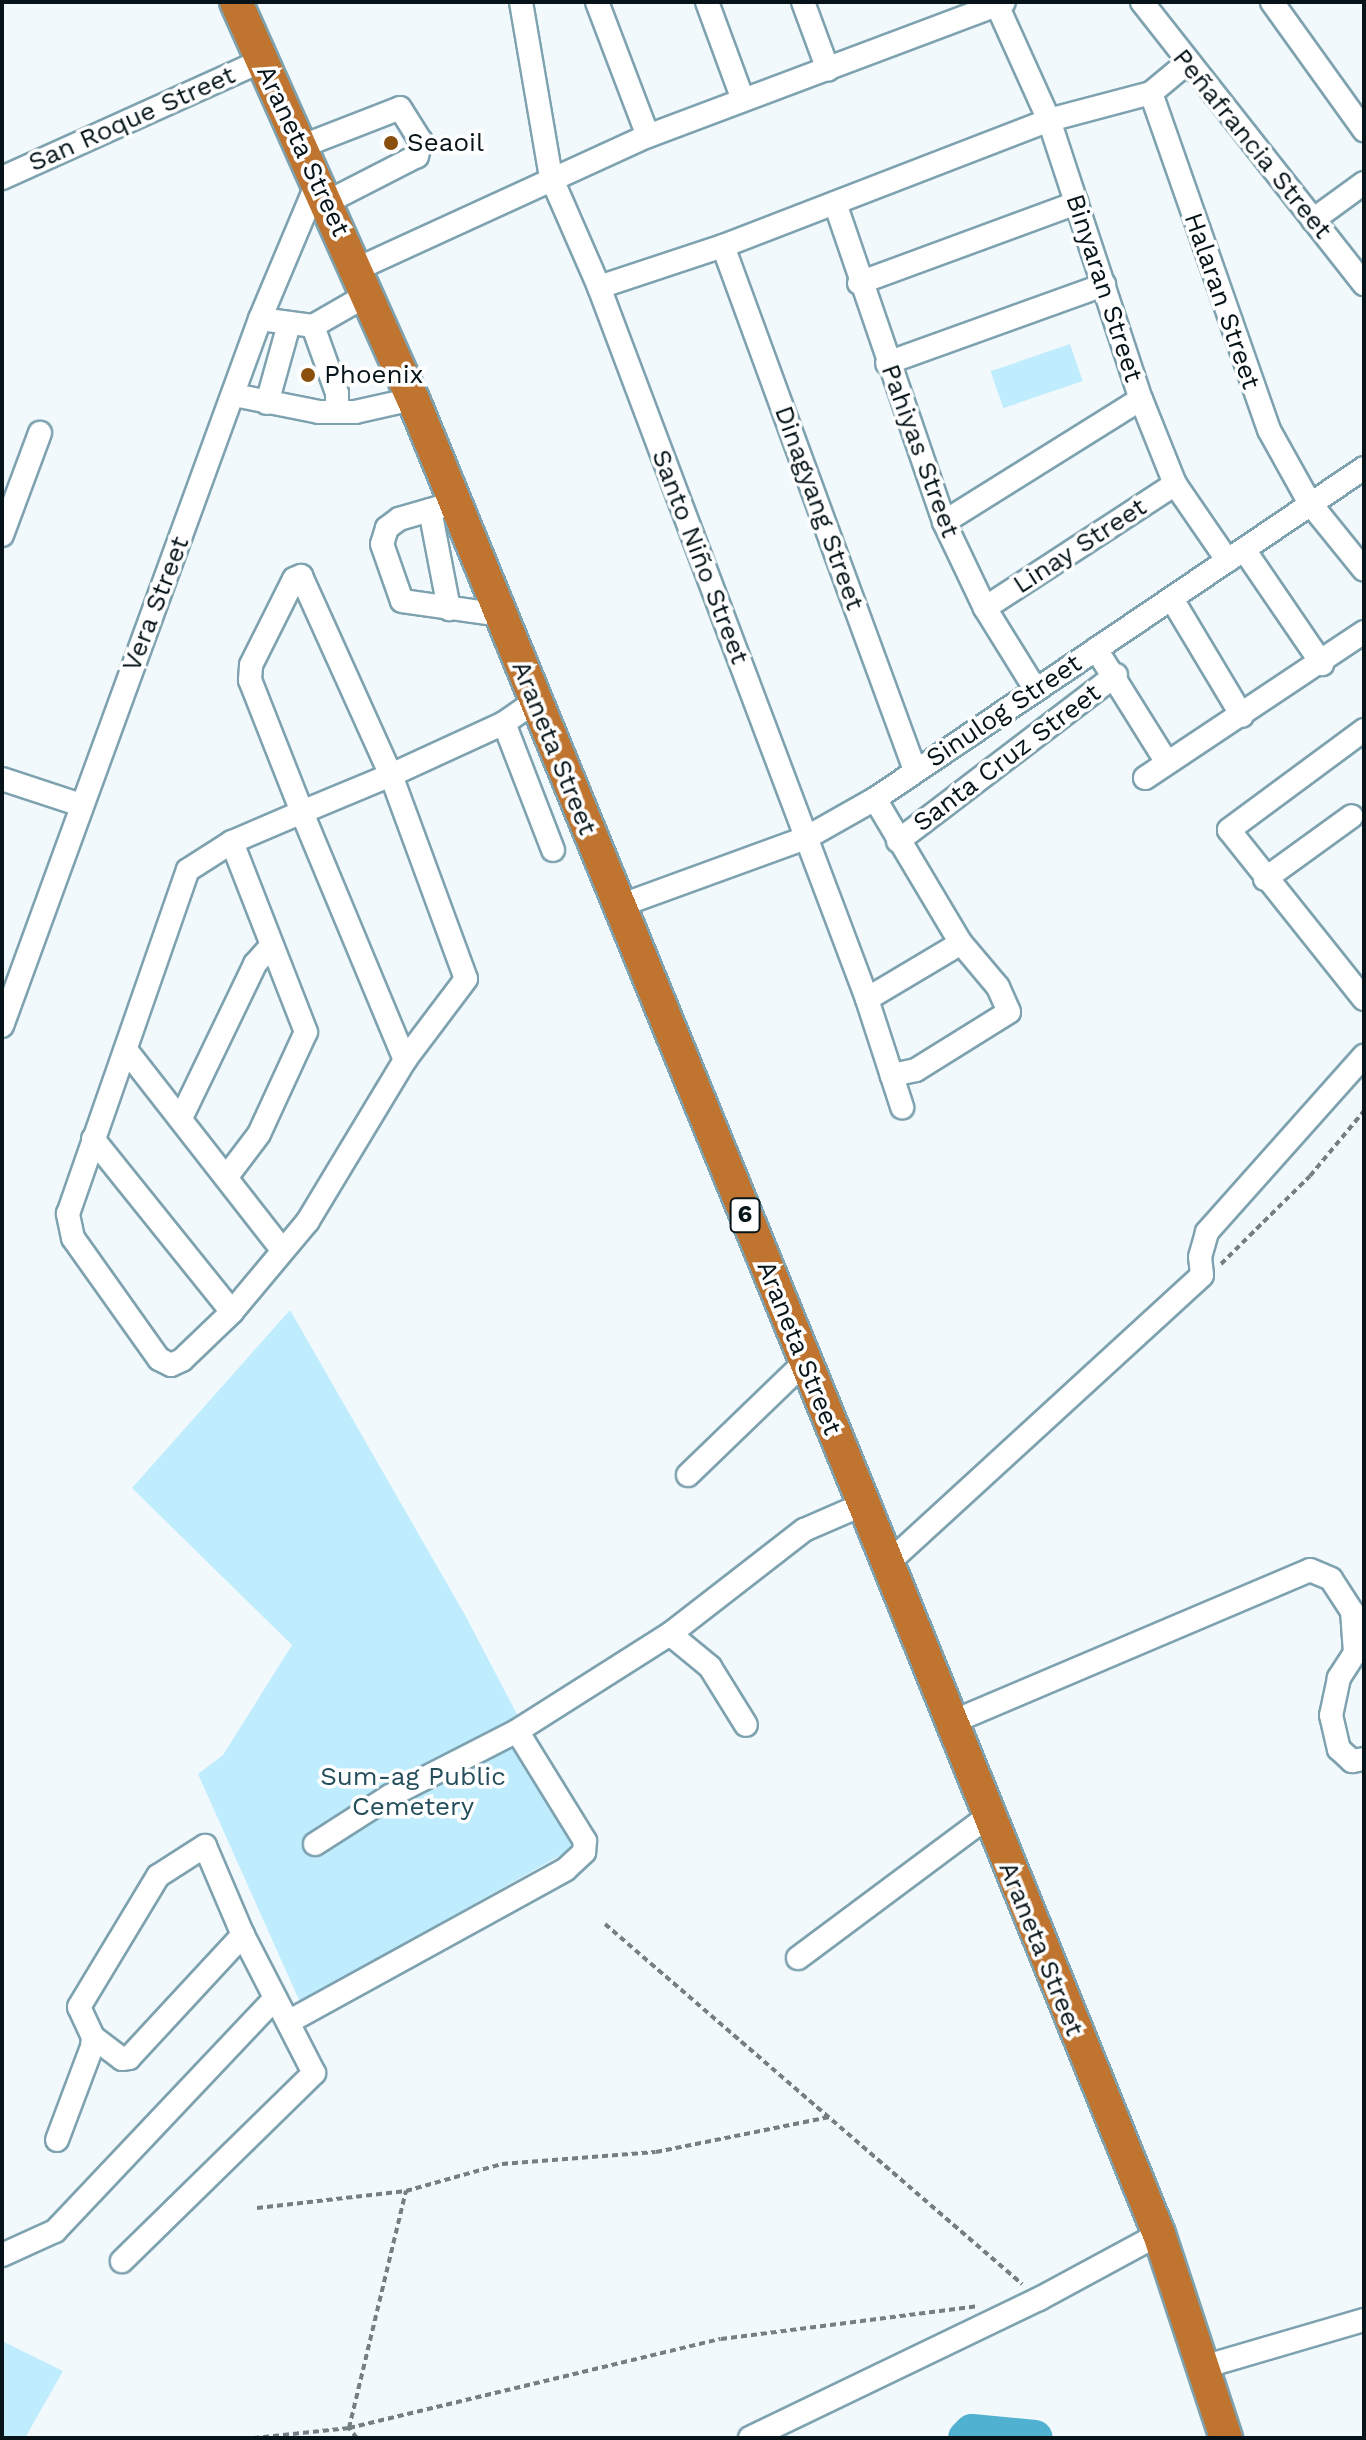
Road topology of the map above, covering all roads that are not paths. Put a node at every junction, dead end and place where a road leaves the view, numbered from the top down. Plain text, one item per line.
1 (236, 2) edge
2 (521, 2) edge
3 (597, 2) edge
4 (707, 2) edge
5 (803, 2) edge
6 (1142, 2) edge
7 (1272, 2) edge
8 (1001, 3) edge
9 (261, 61) junction
10 (1187, 63) junction
11 (828, 70) junction
12 (1151, 93) junction
13 (743, 100) junction
14 (1049, 120) junction
15 (1364, 130) edge
16 (648, 136) junction
17 (300, 147) junction
18 (551, 177) junction
19 (2, 178) edge
20 (1364, 183) edge
21 (321, 194) junction
22 (835, 203) junction
23 (1077, 203) junction
24 (1313, 220) junction
25 (723, 246) junction
26 (362, 282) junction
27 (859, 283) junction
28 (1364, 284) edge
29 (1104, 285) junction
30 (599, 287) junction
31 (260, 319) junction
32 (289, 324) junction
33 (313, 326) junction
34 (887, 363) junction
35 (234, 395) junction
36 (413, 399) junction
37 (1141, 399) junction
38 (267, 403) junction
39 (337, 412) junction
40 (40, 433) dead end
41 (1364, 468) edge
42 (1175, 484) junction
43 (1309, 502) junction
44 (442, 506) junction
45 (944, 522) junction
46 (2, 535) edge
47 (1236, 556) junction
48 (1364, 570) edge
49 (1172, 599) junction
50 (985, 608) junction
51 (449, 609) junction
52 (500, 615) junction
53 (1364, 632) edge
54 (1096, 649) junction
55 (1322, 664) junction
56 (1116, 675) junction
57 (1034, 687) junction
58 (535, 701) junction
59 (1242, 716) junction
60 (504, 723) junction
61 (1364, 730) edge
62 (1166, 761) junction
63 (915, 770) junction
64 (391, 775) junction
65 (1145, 778) dead end
66 (2, 779) edge
67 (875, 799) junction
68 (81, 805) junction
69 (302, 812) junction
70 (1352, 816) dead end
71 (806, 838) junction
72 (898, 841) junction
73 (232, 842) junction
74 (553, 850) dead end
75 (1265, 879) junction
76 (619, 906) junction
77 (961, 943) junction
78 (272, 945) junction
79 (867, 999) junction
80 (1364, 999) edge
81 (2, 1026) edge
82 (126, 1050) junction
83 (1364, 1056) edge
84 (405, 1060) junction
85 (892, 1075) junction
86 (902, 1107) dead end
87 (182, 1116) junction
88 (93, 1139) junction
89 (228, 1175) junction
90 (282, 1250) junction
91 (232, 1312) junction
92 (805, 1362) junction
93 (688, 1475) dead end
94 (864, 1504) junction
95 (887, 1564) junction
96 (670, 1634) junction
97 (950, 1723) junction
98 (746, 1725) dead end
99 (517, 1731) junction
100 (1364, 1759) edge
101 (987, 1817) junction
102 (315, 1844) dead end
103 (243, 1935) junction
104 (798, 1958) dead end
105 (275, 1998) junction
106 (290, 2021) junction
107 (93, 2037) junction
108 (57, 2140) dead end
109 (1159, 2234) junction
110 (2, 2255) edge
111 (122, 2261) dead end
112 (1364, 2320) edge
113 (1203, 2367) junction
114 (750, 2438) edge
115 (1226, 2438) edge

1 - 9 highway, Araneta Street / 6
2 - 18 street, Santo Niño Street
3 - 16 street
4 - 13 street
5 - 11 street
6 - 10 street, Peñafrancia Street
7 - 15 street
8 - 11 street
8 - 14 street, Binyaran Street
9 - 17 highway, Araneta Street / 6
9 - 19 street, San Roque Street
10 - 12 street
10 - 24 street, Peñafrancia Street
11 - 13 street
12 - 14 street
12 - 43 street, Halaran Street
13 - 16 street
14 - 22 street
14 - 23 street, Binyaran Street
16 - 18 street
17 - 21 highway, Araneta Street / 6
17 - 21 street
18 - 26 street
18 - 30 street, Santo Niño Street
20 - 24 street
21 - 26 highway, Araneta Street / 6
21 - 31 street, Vera Street
22 - 25 street
22 - 27 street, Pahiyas Street
23 - 27 street
23 - 29 street, Binyaran Street
24 - 28 street, Peñafrancia Street
25 - 30 street
25 - 63 street, Dinagyang Street
26 - 33 street
26 - 36 highway, Araneta Street / 6
27 - 34 street, Pahiyas Street
29 - 34 street
29 - 37 street, Binyaran Street
30 - 71 street, Santo Niño Street
31 - 32 street
31 - 35 street, Vera Street
32 - 33 street
32 - 38 street
33 - 39 street
34 - 45 street, Pahiyas Street
35 - 38 street
35 - 68 street, Vera Street
36 - 39 street
36 - 44 highway, Araneta Street / 6
37 - 42 street, Binyaran Street
37 - 45 street
38 - 39 street
40 - 46 street
41 - 43 street, Sinulog Street
42 - 47 street, Binyaran Street
42 - 50 street, Linay Street
43 - 47 street, Sinulog Street
43 - 48 street, Halaran Street
44 - 51 street
44 - 51 street
44 - 52 highway, Araneta Street / 6
45 - 50 street, Pahiyas Street
47 - 49 street, Sinulog Street
47 - 55 street, Binyaran Street
49 - 54 street, Sinulog Street
49 - 59 street
50 - 57 street, Pahiyas Street
51 - 52 street
52 - 58 highway, Araneta Street / 6
53 - 55 street
54 - 56 street
54 - 57 street, Sinulog Street
55 - 59 street
56 - 62 street
56 - 72 street, Santa Cruz Street
57 - 63 street, Sinulog Street
58 - 60 street
58 - 76 highway, Araneta Street / 6
59 - 62 street
60 - 64 street
60 - 74 street
61 - 75 street
62 - 65 street
63 - 67 street, Sinulog Street
64 - 69 street
64 - 69 street
64 - 84 street
66 - 68 street
67 - 71 street, Sinulog Street
67 - 72 street
68 - 81 street, Vera Street
69 - 73 street
69 - 84 street
70 - 75 street
71 - 76 street, Sinulog Street
71 - 79 street, Santo Niño Street
72 - 77 street
73 - 78 street
73 - 82 street
75 - 80 street
76 - 92 highway, Araneta Street / 6
77 - 79 street
77 - 85 street
78 - 87 street
78 - 89 street
79 - 85 street, Santo Niño Street
82 - 87 street
82 - 88 street
83 - 95 street
84 - 90 street
85 - 86 street, Santo Niño Street
87 - 89 street
88 - 91 street
88 - 91 street
89 - 90 street
90 - 91 street
92 - 93 street
92 - 94 highway, Araneta Street / 6
94 - 95 highway, Araneta Street / 6
94 - 96 street
95 - 97 highway, Araneta Street / 6
96 - 98 street
96 - 99 street
97 - 100 street
97 - 101 highway, Araneta Street / 6
99 - 102 street
99 - 106 street
101 - 104 street
101 - 109 highway, Araneta Street / 6
103 - 105 street
103 - 107 street
103 - 107 street
105 - 106 street
105 - 110 street
106 - 111 street
107 - 108 street
109 - 113 highway, Araneta Street / 6
109 - 114 street
112 - 113 street
113 - 115 highway, Araneta Street / 6

